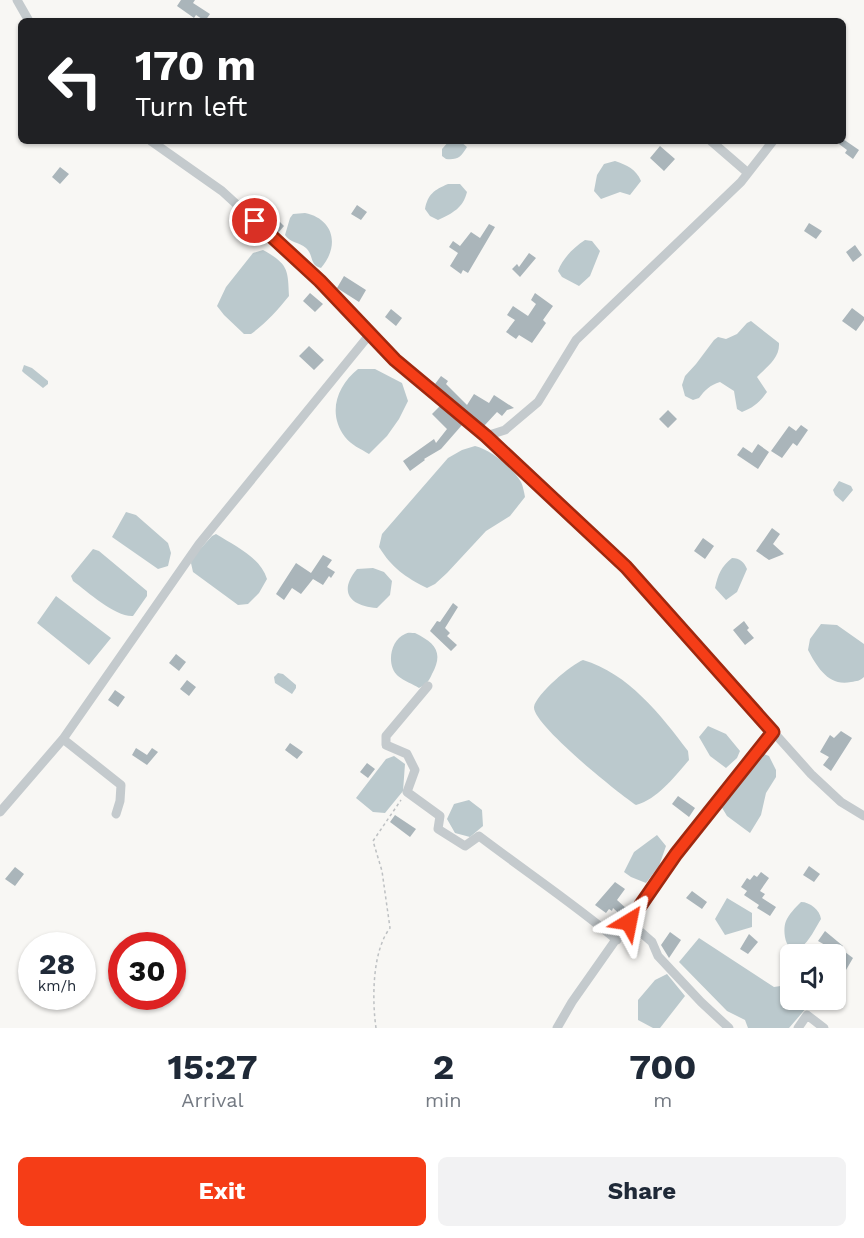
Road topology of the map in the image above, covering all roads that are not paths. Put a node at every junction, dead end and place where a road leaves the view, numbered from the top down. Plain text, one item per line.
1 (17, 0) edge
2 (27, 18) edge
3 (155, 144) edge
4 (714, 144) edge
5 (771, 144) edge
6 (748, 173) junction
7 (370, 334) junction
8 (486, 436) junction
9 (428, 686) dead end
10 (773, 732) junction
11 (63, 739) junction
12 (0, 813) edge
13 (116, 814) dead end
14 (864, 816) edge
15 (629, 922) junction
16 (617, 940) junction
17 (557, 1028) edge
18 (729, 1028) edge
19 (798, 1028) edge
20 (824, 1028) edge

1 - 2 street
3 - 7 street
4 - 6 street
5 - 6 street
6 - 8 street
7 - 8 street
7 - 11 street
8 - 10 street
9 - 16 street
10 - 14 street
10 - 15 street
11 - 12 street
11 - 13 street
15 - 16 street
15 - 18 street
16 - 17 street
19 - 20 street

